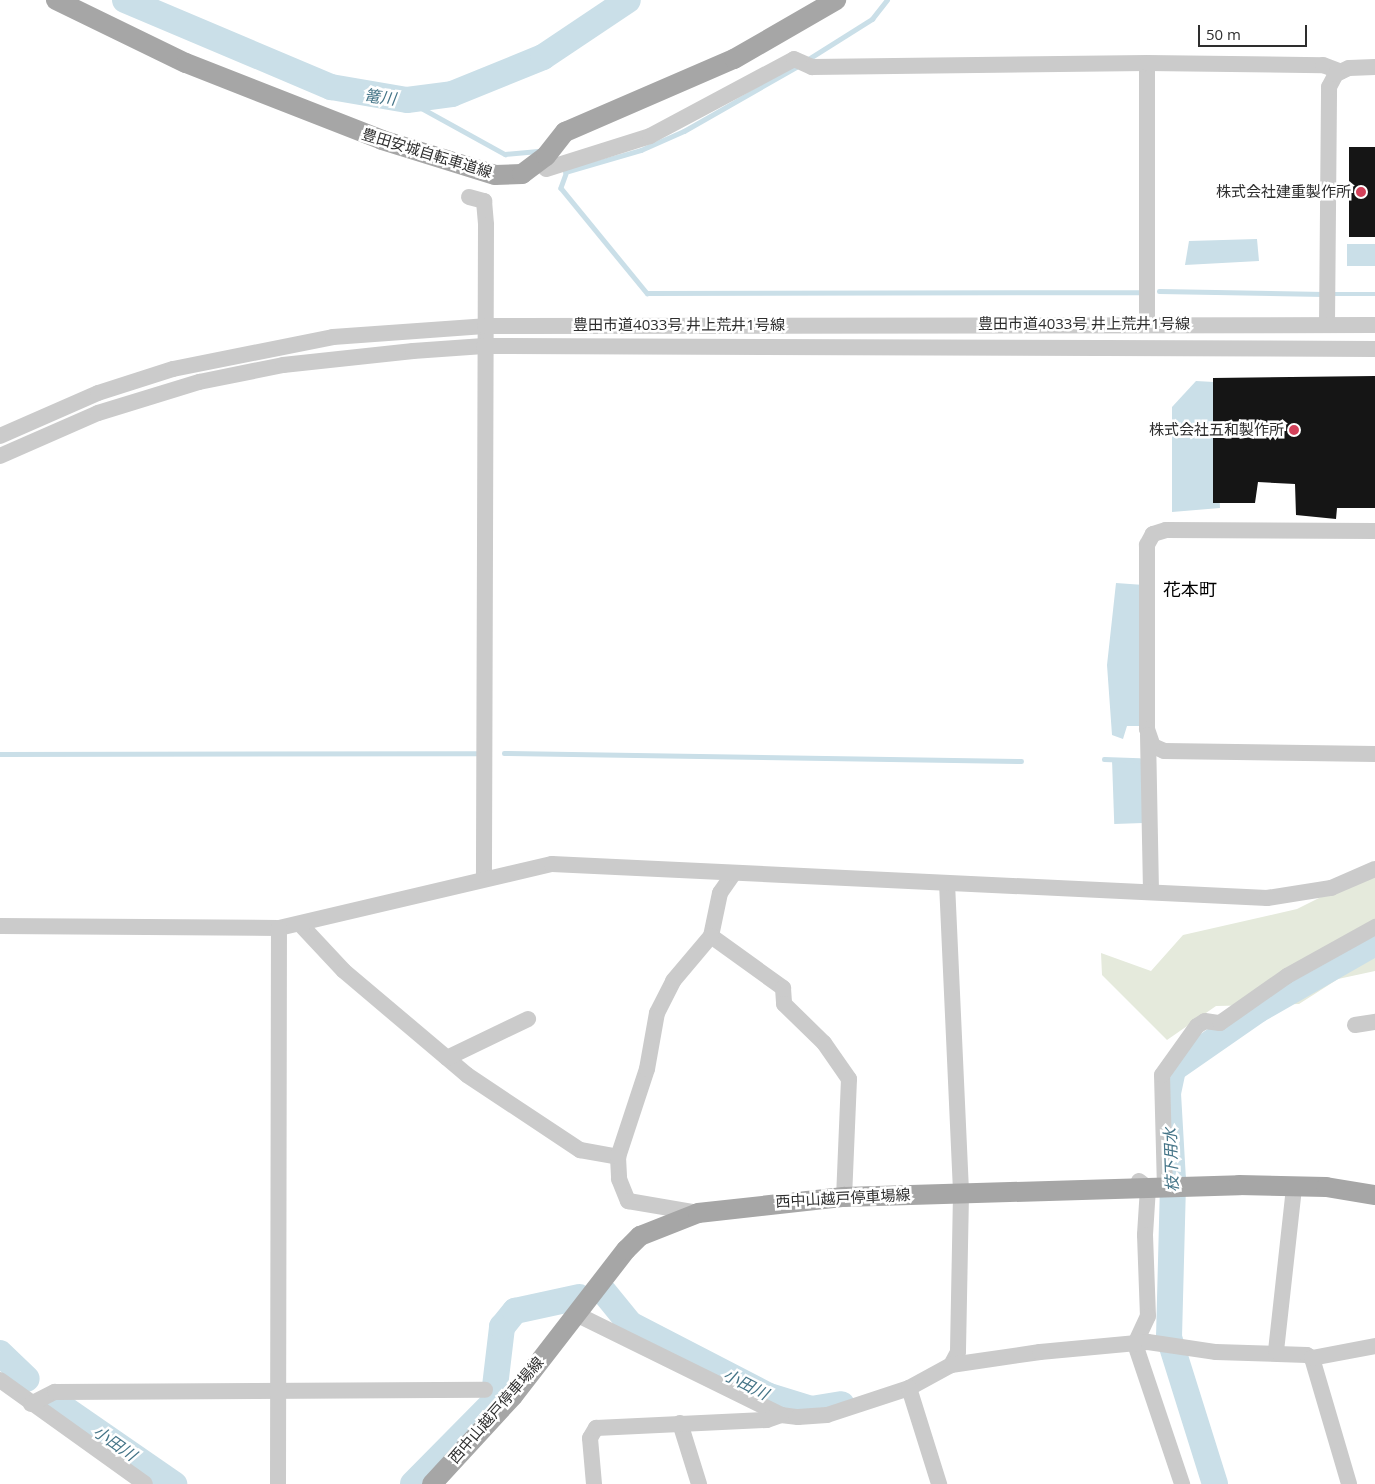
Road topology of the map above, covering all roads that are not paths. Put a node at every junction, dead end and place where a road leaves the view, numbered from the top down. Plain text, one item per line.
1 (56, 0) edge
2 (836, 0) edge
3 (1147, 63) junction
4 (1375, 66) edge
5 (1341, 72) junction
6 (546, 169) dead end
7 (469, 197) dead end
8 (1147, 324) junction
9 (1327, 324) junction
10 (1375, 324) edge
11 (485, 326) junction
12 (484, 346) junction
13 (1375, 349) edge
14 (0, 436) edge
15 (0, 456) edge
16 (1375, 531) edge
17 (1148, 734) junction
18 (1375, 754) edge
19 (1375, 869) edge
20 (734, 873) junction
21 (484, 878) junction
22 (947, 883) junction
23 (1151, 890) junction
24 (300, 924) junction
25 (0, 926) edge
26 (1375, 927) edge
27 (279, 928) junction
28 (710, 936) junction
29 (528, 1019) dead end
30 (1375, 1022) edge
31 (1355, 1025) dead end
32 (447, 1058) junction
33 (618, 1157) junction
34 (1158, 1186) junction
35 (1294, 1187) junction
36 (961, 1194) junction
37 (1375, 1196) edge
38 (844, 1197) junction
39 (698, 1213) junction
40 (578, 1315) junction
41 (1135, 1344) junction
42 (1375, 1346) edge
43 (1276, 1351) junction
44 (1312, 1358) junction
45 (951, 1366) junction
46 (0, 1380) edge
47 (909, 1388) junction
48 (485, 1390) dead end
49 (278, 1392) junction
50 (32, 1404) junction
51 (782, 1415) junction
52 (680, 1423) junction
53 (145, 1484) edge
54 (278, 1484) edge
55 (432, 1484) edge
56 (594, 1484) edge
57 (699, 1484) edge
58 (938, 1484) edge
59 (1182, 1484) edge
60 (1349, 1484) edge

1 - 2 main road, 豊田安城自転車道線
3 - 5 street
3 - 6 street
3 - 8 street
4 - 5 street
5 - 9 street
7 - 11 street
8 - 9 street, 豊田市道4033号 井上荒井1号線
8 - 11 street, 豊田市道4033号 井上荒井1号線
9 - 10 street, 豊田市道4033号 井上荒井1号線
11 - 12 street
11 - 14 street, 豊田市道4033号 井上荒井1号線
12 - 13 street, 豊田市道4033号 井上荒井1号線
12 - 15 street, 豊田市道4033号 井上荒井1号線
12 - 21 street
16 - 17 street
17 - 18 street
17 - 23 street
19 - 23 street
20 - 21 street
20 - 22 street
20 - 28 street
21 - 24 street
22 - 23 street
22 - 36 street
24 - 27 street
24 - 32 street
25 - 27 street
26 - 34 street
27 - 49 street
28 - 33 street
28 - 38 street
29 - 32 street
30 - 31 street
32 - 33 street
33 - 39 street
34 - 35 main road, 西中山越戸停車場線
34 - 36 main road, 西中山越戸停車場線
34 - 41 street
35 - 37 main road, 西中山越戸停車場線
35 - 43 street
36 - 38 main road, 西中山越戸停車場線
36 - 45 street
38 - 39 main road, 西中山越戸停車場線
39 - 40 main road, 西中山越戸停車場線
40 - 51 street
40 - 55 main road, 西中山越戸停車場線
41 - 43 street
41 - 45 street
41 - 59 street
42 - 44 street
43 - 44 street
44 - 60 street
45 - 47 street
46 - 50 street
47 - 51 street
47 - 58 street
48 - 49 street
49 - 50 street
49 - 54 street
50 - 53 street
51 - 52 street
52 - 56 street
52 - 57 street

